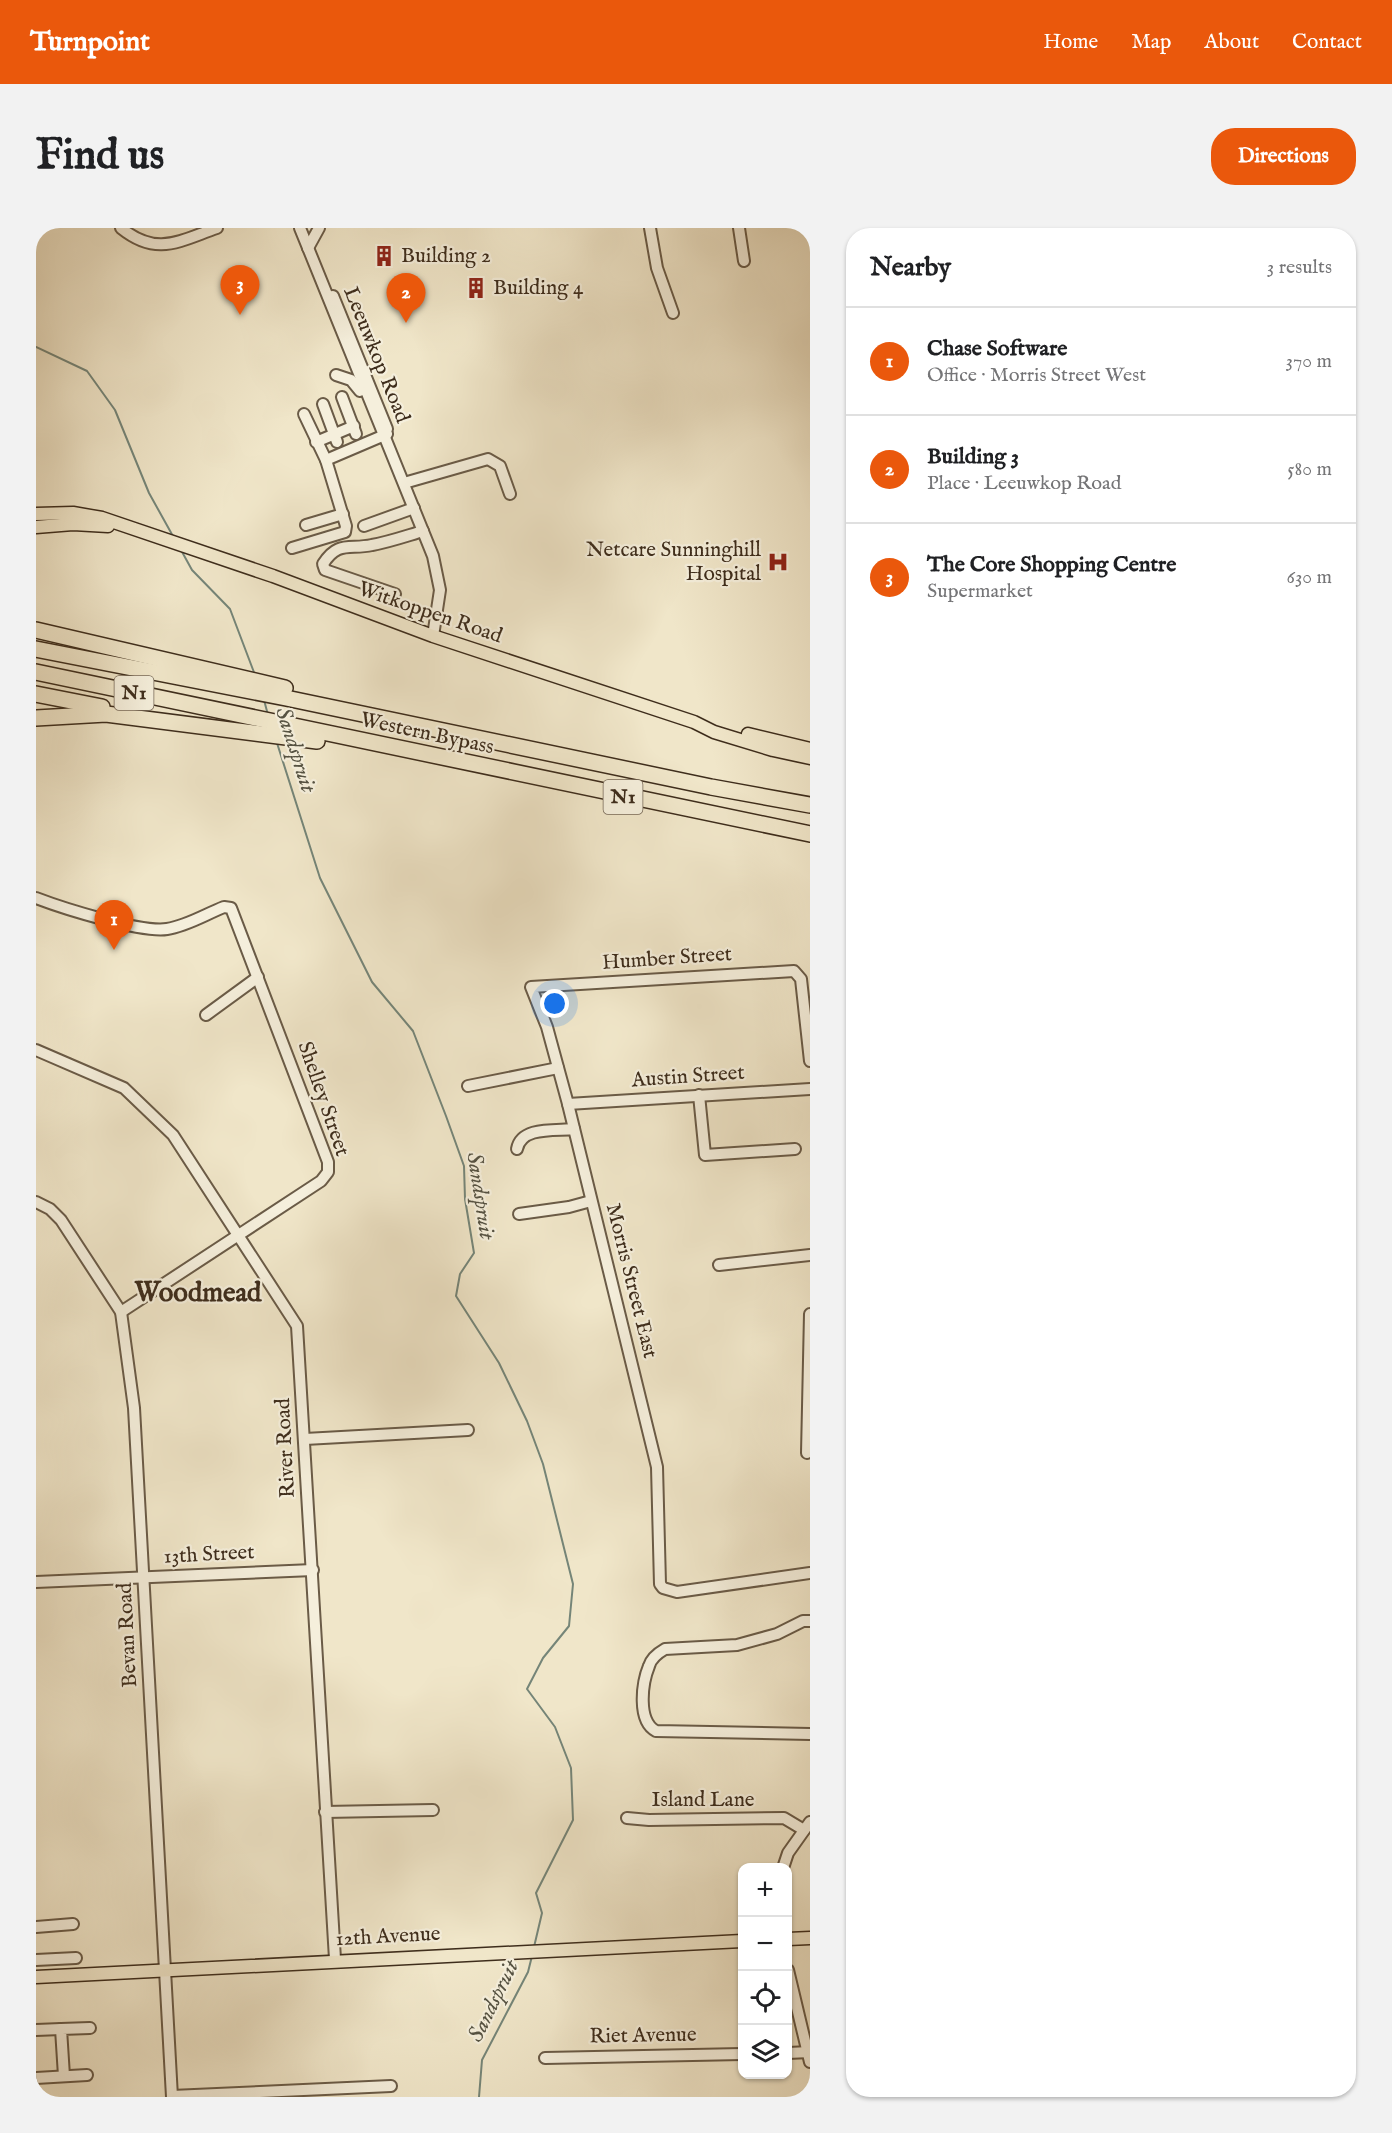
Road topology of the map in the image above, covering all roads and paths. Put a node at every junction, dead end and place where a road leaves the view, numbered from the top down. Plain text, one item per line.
1 (121, 228) edge
2 (214, 228) edge
3 (300, 228) edge
4 (319, 228) edge
5 (650, 228) edge
6 (739, 228) edge
7 (308, 248) junction
8 (744, 261) dead end
9 (323, 283) junction
10 (673, 313) dead end
11 (336, 375) dead end
12 (342, 397) dead end
13 (323, 404) dead end
14 (304, 414) dead end
15 (375, 417) junction
16 (336, 438) junction
17 (386, 438) junction
18 (316, 442) junction
19 (326, 460) junction
20 (404, 483) junction
21 (510, 494) dead end
22 (414, 508) junction
23 (36, 514) edge
24 (343, 514) junction
25 (306, 525) dead end
26 (364, 526) dead end
27 (36, 527) edge
28 (423, 531) junction
29 (142, 533) junction
30 (292, 548) dead end
31 (395, 594) dead end
32 (36, 630) edge
33 (433, 636) junction
34 (36, 650) edge
35 (36, 672) edge
36 (225, 680) junction
37 (36, 694) edge
38 (36, 718) edge
39 (166, 722) junction
40 (232, 722) junction
41 (706, 726) junction
42 (810, 749) edge
43 (810, 758) edge
44 (810, 805) edge
45 (810, 834) edge
46 (36, 898) edge
47 (258, 977) junction
48 (531, 987) joint
49 (206, 1015) dead end
50 (36, 1050) edge
51 (810, 1061) edge
52 (558, 1068) junction
53 (468, 1086) dead end
54 (810, 1089) edge
55 (699, 1095) junction
56 (568, 1104) junction
57 (574, 1129) junction
58 (515, 1143) dead end
59 (795, 1149) dead end
60 (591, 1201) junction
61 (36, 1202) edge
62 (519, 1214) dead end
63 (240, 1236) junction
64 (810, 1255) edge
65 (718, 1264) dead end
66 (121, 1312) junction
67 (810, 1314) edge
68 (468, 1430) dead end
69 (305, 1439) junction
70 (807, 1453) dead end
71 (313, 1570) junction
72 (810, 1573) edge
73 (144, 1577) junction
74 (36, 1582) edge
75 (810, 1622) edge
76 (810, 1734) edge
77 (433, 1810) dead end
78 (326, 1812) junction
79 (627, 1818) dead end
80 (805, 1828) edge
81 (785, 1863) edge
82 (73, 1924) dead end
83 (36, 1927) edge
84 (810, 1938) edge
85 (792, 1939) edge
86 (738, 1941) edge
87 (76, 1958) dead end
88 (334, 1959) junction
89 (36, 1960) edge
90 (166, 1968) junction
91 (788, 1971) edge
92 (36, 1977) edge
93 (90, 2028) dead end
94 (61, 2029) junction
95 (36, 2030) edge
96 (738, 2054) edge
97 (792, 2054) edge
98 (809, 2056) edge
99 (545, 2058) dead end
100 (87, 2075) dead end
101 (64, 2076) junction
102 (36, 2078) edge
103 (391, 2086) dead end
104 (340, 2092) edge
105 (172, 2097) edge

1 - 2 street
3 - 7 street, Leeuwkop Road
4 - 7 street
5 - 10 street
6 - 8 street
7 - 9 street, Leeuwkop Road
9 - 15 street, Leeuwkop Road
9 - 17 street, Leeuwkop Road
11 - 15 street
12 - 16 street
13 - 16 street
14 - 18 street
15 - 17 street, Leeuwkop Road
16 - 18 street
17 - 19 street
17 - 20 street, Leeuwkop Road
18 - 19 street
19 - 24 street
20 - 21 street
20 - 22 street, Leeuwkop Road
22 - 26 street
22 - 28 street, Leeuwkop Road
23 - 29 main road, Witkoppen Road
24 - 25 street
24 - 30 street
27 - 29 main road, Witkoppen Road
28 - 31 street
28 - 33 street, Leeuwkop Road
29 - 33 main road, Witkoppen Road
32 - 36 highway
33 - 41 main road, Witkoppen Road
34 - 36 highway, N1
35 - 40 highway, N1
36 - 44 highway, Western Bypass / N1
37 - 39 highway
38 - 39 highway
39 - 40 highway
40 - 45 highway, Western Bypass / N1
41 - 42 main road, Witkoppen Road
41 - 43 main road, Witkoppen Road
46 - 47 street, Shelley Street
47 - 49 street
47 - 63 street, Shelley Street
48 - 51 street, Humber Street
48 - 52 street, Morris Street East
50 - 63 street, River Road
52 - 53 street
52 - 56 street, Morris Street East
54 - 55 street, Austin Street
55 - 56 street, Austin Street
55 - 59 street
56 - 57 street, Morris Street East
57 - 58 street
57 - 60 street, Morris Street East
60 - 62 street
60 - 72 street, Morris Street East
61 - 66 street, Bevan Road
63 - 66 street, Shelley Street
63 - 69 street, River Road
64 - 65 street
66 - 73 street, Bevan Road
67 - 70 street
68 - 69 street
69 - 71 street, River Road
71 - 73 street, 13th Street
71 - 78 street, River Road
73 - 74 street, 13th Street
73 - 90 street, Bevan Road
75 - 76 street
77 - 78 street
78 - 88 street, River Road
79 - 80 street, Island Lane
80 - 81 street
82 - 83 street
84 - 85 main road
86 - 88 main road, 12th Avenue
87 - 89 street
88 - 90 main road, 12th Avenue
90 - 92 main road, 12th Avenue
90 - 105 street, Bevan Road
91 - 98 street
93 - 94 street
94 - 95 street
94 - 101 street
96 - 99 street, Riet Avenue
97 - 98 street
100 - 101 street
101 - 102 street
103 - 104 street
104 - 105 street

